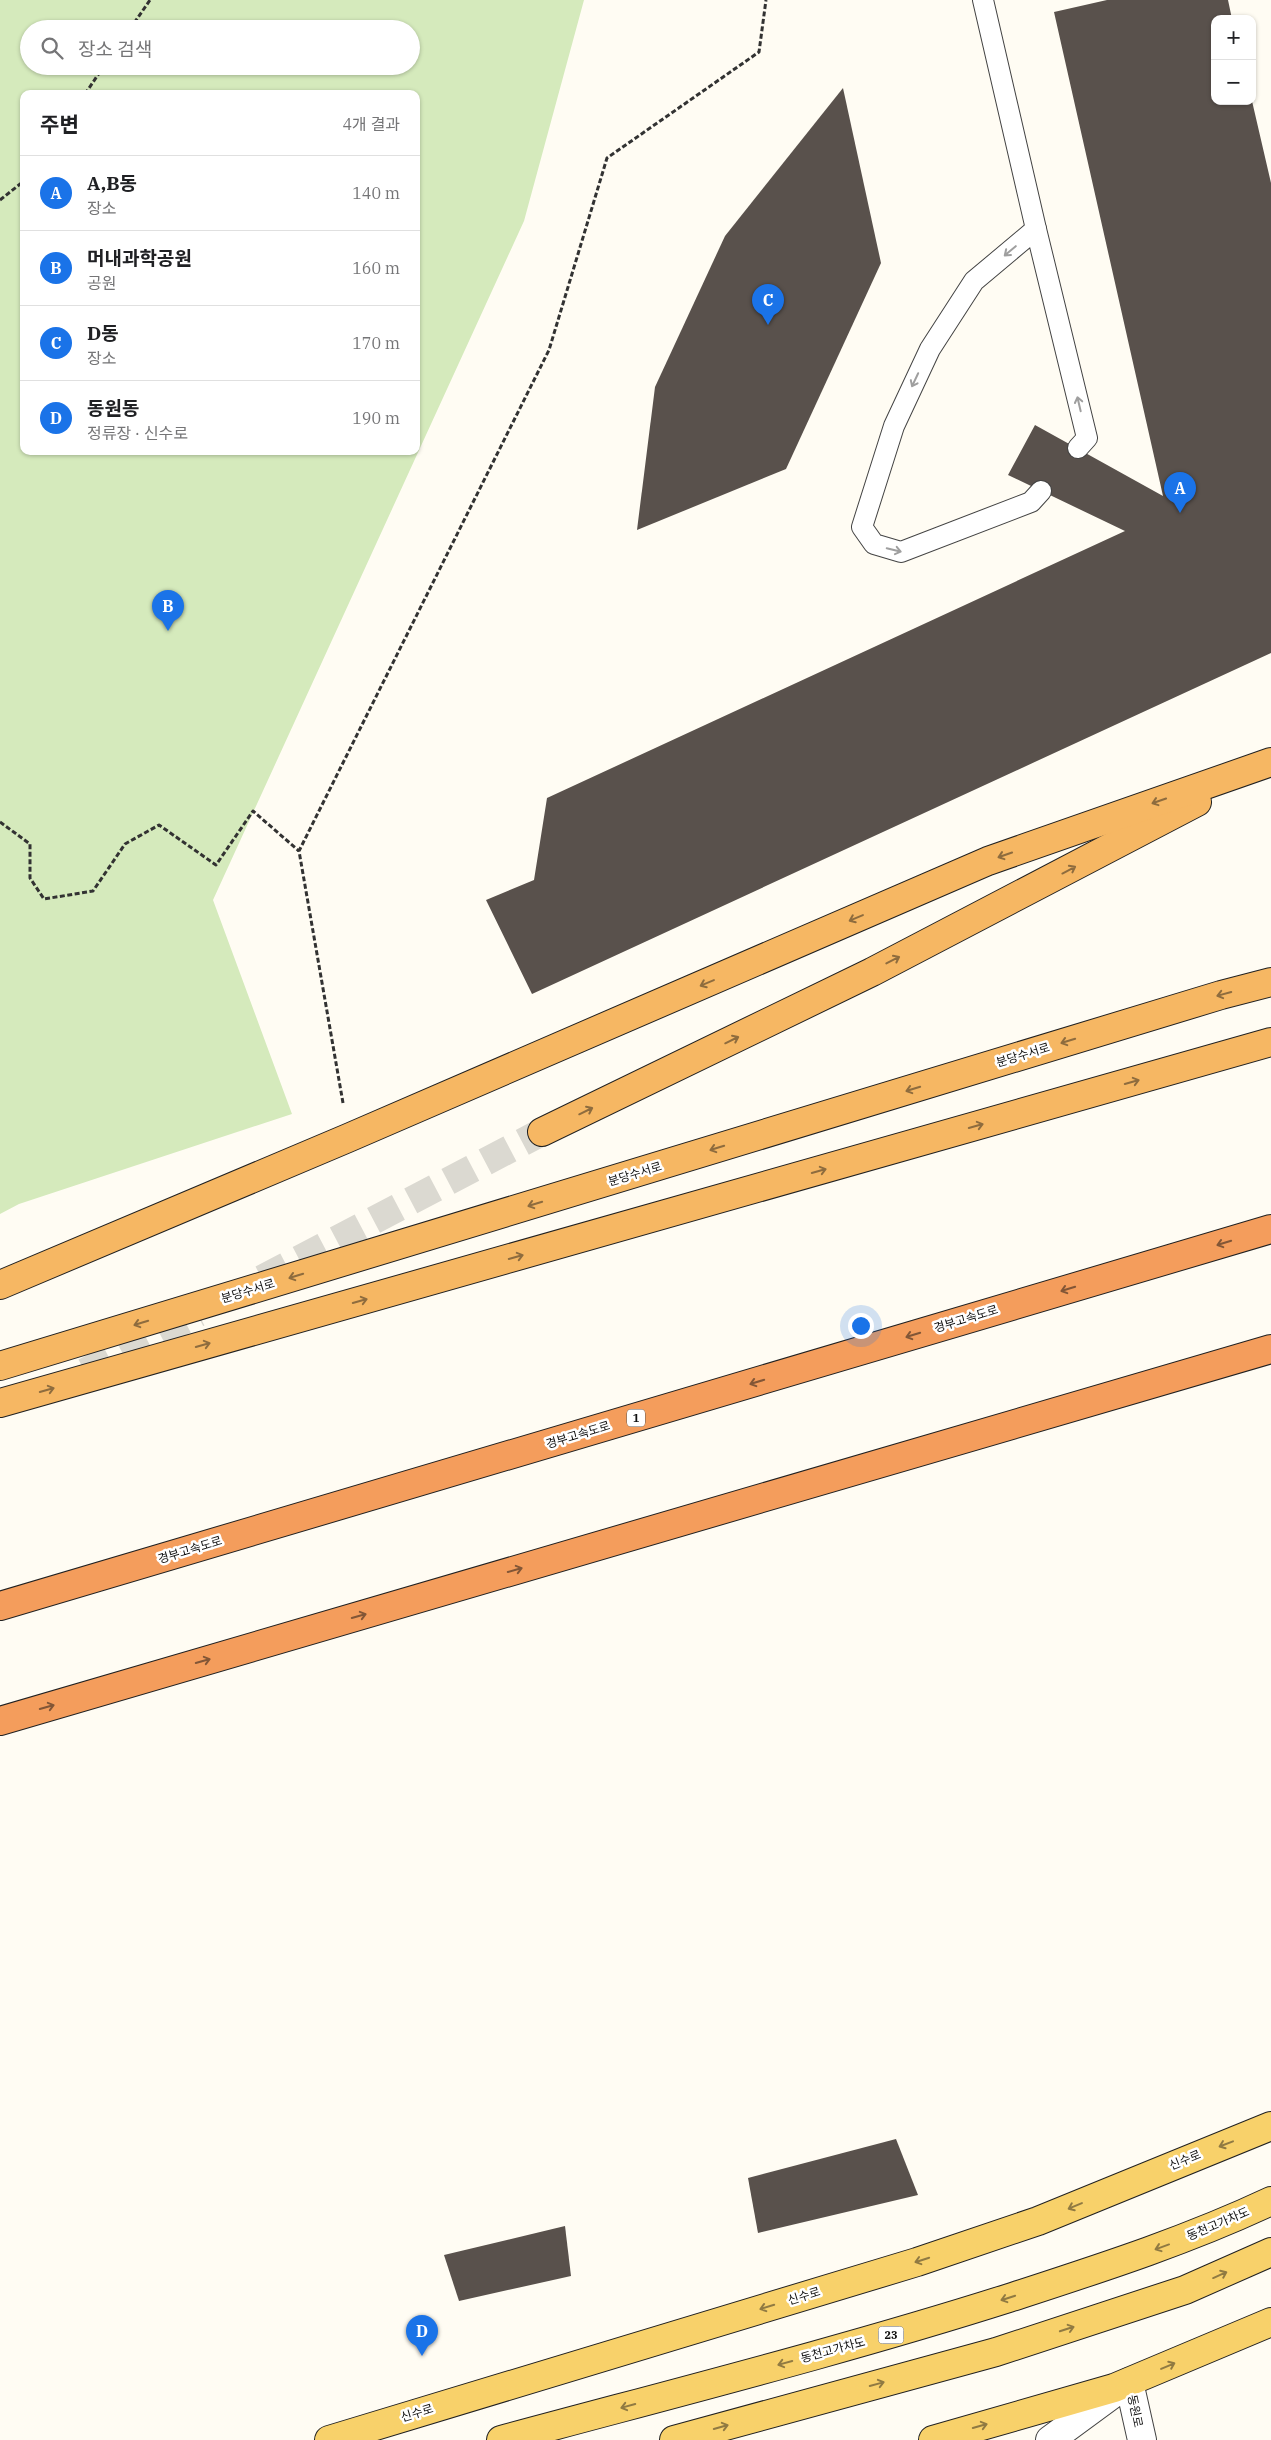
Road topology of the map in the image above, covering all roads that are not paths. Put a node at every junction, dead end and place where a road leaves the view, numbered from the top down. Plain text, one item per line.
1 (983, 0) edge
2 (1036, 229) junction
3 (1078, 448) dead end
4 (1041, 491) dead end
5 (1271, 762) edge
6 (1271, 982) edge
7 (1271, 1042) edge
8 (542, 1132) tunnel mouth
9 (1271, 1229) edge
10 (0, 1285) edge
11 (1271, 1349) edge
12 (0, 1366) edge
13 (0, 1403) edge
14 (0, 1606) edge
15 (0, 1720) edge
16 (1271, 2126) edge
17 (1271, 2200) edge
18 (1271, 2252) edge
19 (1271, 2322) edge
20 (1129, 2382) junction
21 (329, 2440) edge
22 (502, 2440) edge
23 (674, 2440) edge
24 (933, 2440) edge
25 (1050, 2440) edge
26 (1142, 2440) edge

1 - 2 lane
3 -> 2 lane
2 -> 4 lane
8 -> 5 highway
5 -> 10 highway
6 -> 12 highway, 분당수서로
13 -> 7 highway
9 -> 14 highway, 경부고속도로 / 1
15 -> 11 highway
16 -> 21 main road, 신수로
17 -> 22 main road, 동천고가차도 / 23
23 -> 18 main road
20 -> 19 main road
24 -> 20 main road
20 - 25 street
20 - 26 street, 동원로

